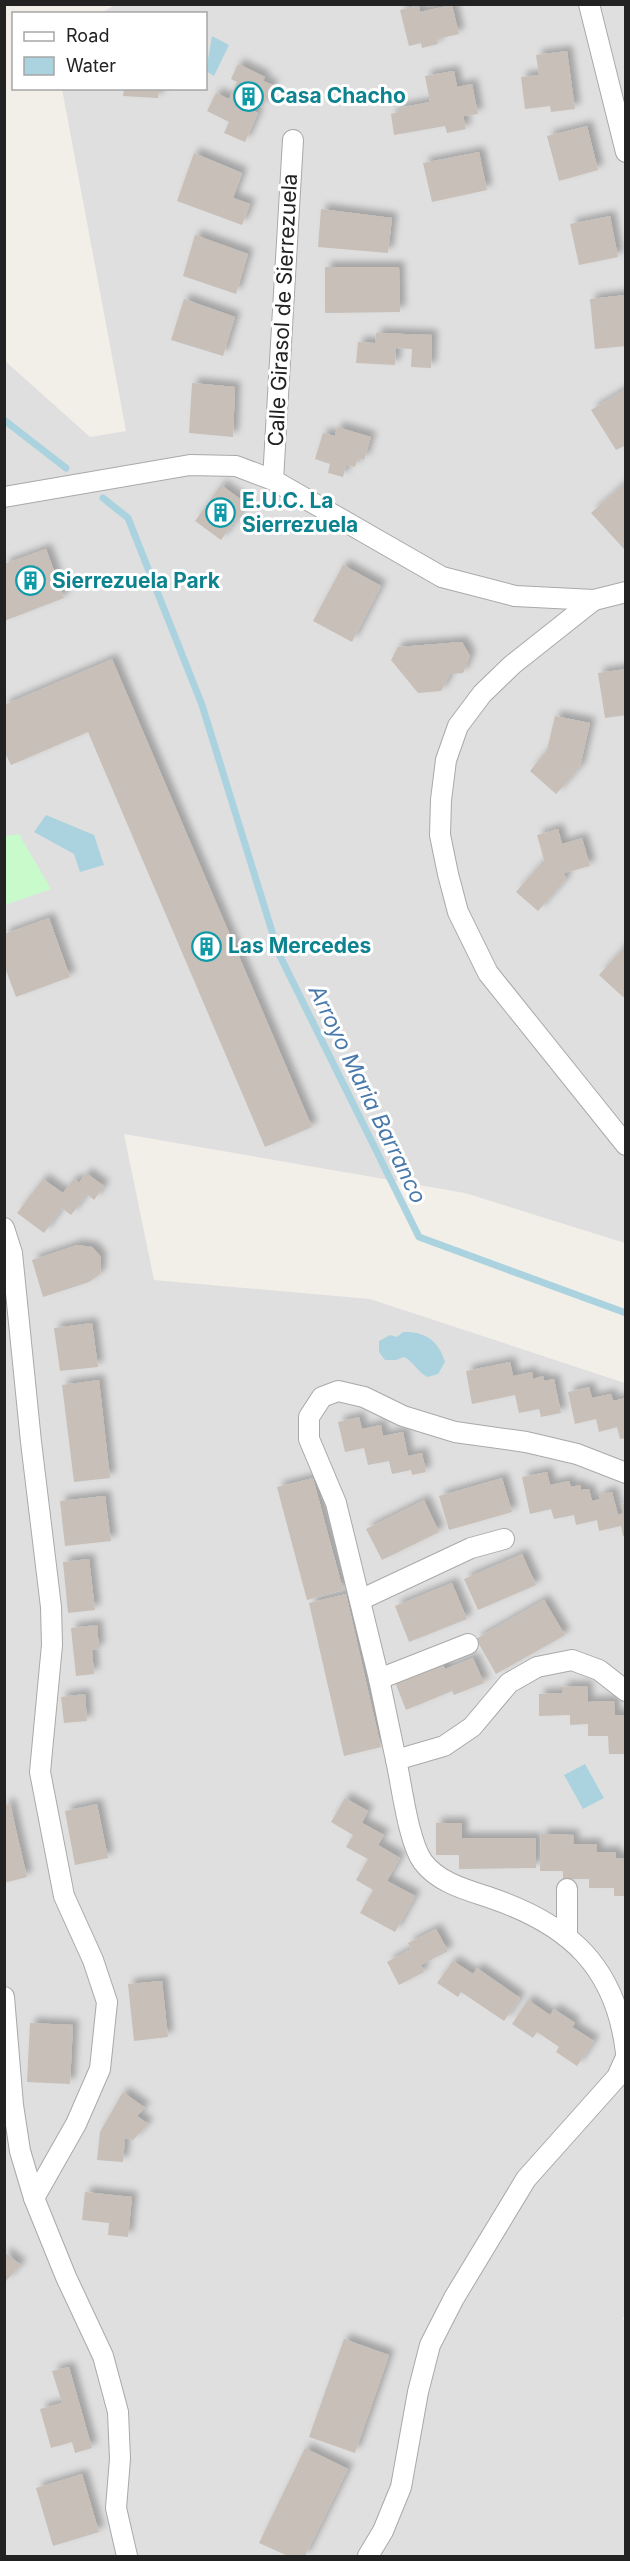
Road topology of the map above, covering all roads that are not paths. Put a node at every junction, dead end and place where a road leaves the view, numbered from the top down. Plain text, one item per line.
1 (590, 4) edge
2 (293, 140) dead end
3 (626, 152) edge
4 (273, 480) junction
5 (4, 497) edge
6 (626, 592) edge
7 (594, 600) junction
8 (626, 1145) edge
9 (4, 1228) edge
10 (626, 1473) edge
11 (504, 1539) dead end
12 (360, 1600) junction
13 (468, 1644) dead end
14 (379, 1679) junction
15 (626, 1691) edge
16 (396, 1760) junction
17 (567, 1888) dead end
18 (567, 1936) junction
19 (4, 1997) edge
20 (624, 2020) edge
21 (626, 2055) edge
22 (34, 2198) junction
23 (127, 2556) edge
24 (368, 2556) edge

1 - 3 street
2 - 4 street, Calle Girasol de Sierrezuela
4 - 5 street
4 - 7 street
6 - 7 street
7 - 8 street
9 - 22 street
10 - 12 street
11 - 12 street
12 - 14 street
13 - 14 street
14 - 16 street
15 - 16 street
16 - 18 street
17 - 18 street
18 - 20 street
19 - 22 street
20 - 21 street
21 - 24 street
22 - 23 street

